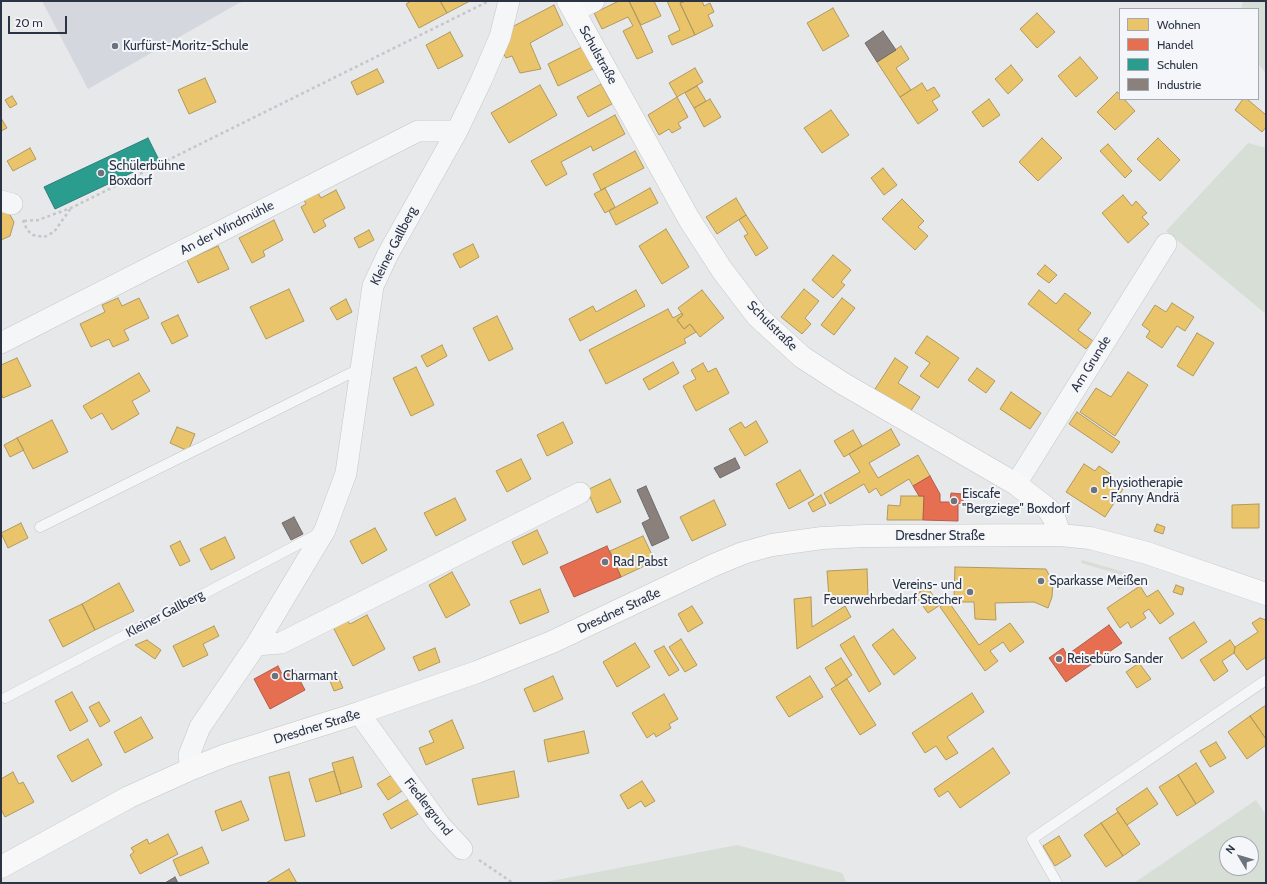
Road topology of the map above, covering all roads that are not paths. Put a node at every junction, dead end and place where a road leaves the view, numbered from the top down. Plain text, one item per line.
1 (509, 1) edge
2 (594, 1) edge
3 (571, 6) edge
4 (456, 131) junction
5 (1166, 244) dead end
6 (1, 343) edge
7 (361, 368) junction
8 (1016, 484) junction
9 (580, 493) dead end
10 (40, 526) dead end
11 (326, 530) junction
12 (1060, 535) junction
13 (1266, 594) edge
14 (256, 645) junction
15 (1266, 680) edge
16 (5, 698) dead end
17 (360, 714) junction
18 (191, 769) junction
19 (462, 849) road end
20 (1, 867) edge
21 (1057, 883) edge

1 - 4 street, Kleiner Gallberg
2 - 3 street
3 - 8 main road, Schulstraße
4 - 6 street, An der Windmühle
4 - 7 street, Kleiner Gallberg
5 - 8 street, Am Grunde
7 - 10 lane
7 - 11 street, Kleiner Gallberg
8 - 12 main road, Schulstraße
9 - 14 street
11 - 14 street, Kleiner Gallberg
11 - 16 lane, Kleiner Gallberg
12 - 13 main road, Dresdner Straße
12 - 17 main road, Dresdner Straße
14 - 18 street, Kleiner Gallberg
15 - 21 lane
17 - 18 main road, Dresdner Straße
17 - 19 street, Fiedlergrund
18 - 20 main road, Dresdner Straße

